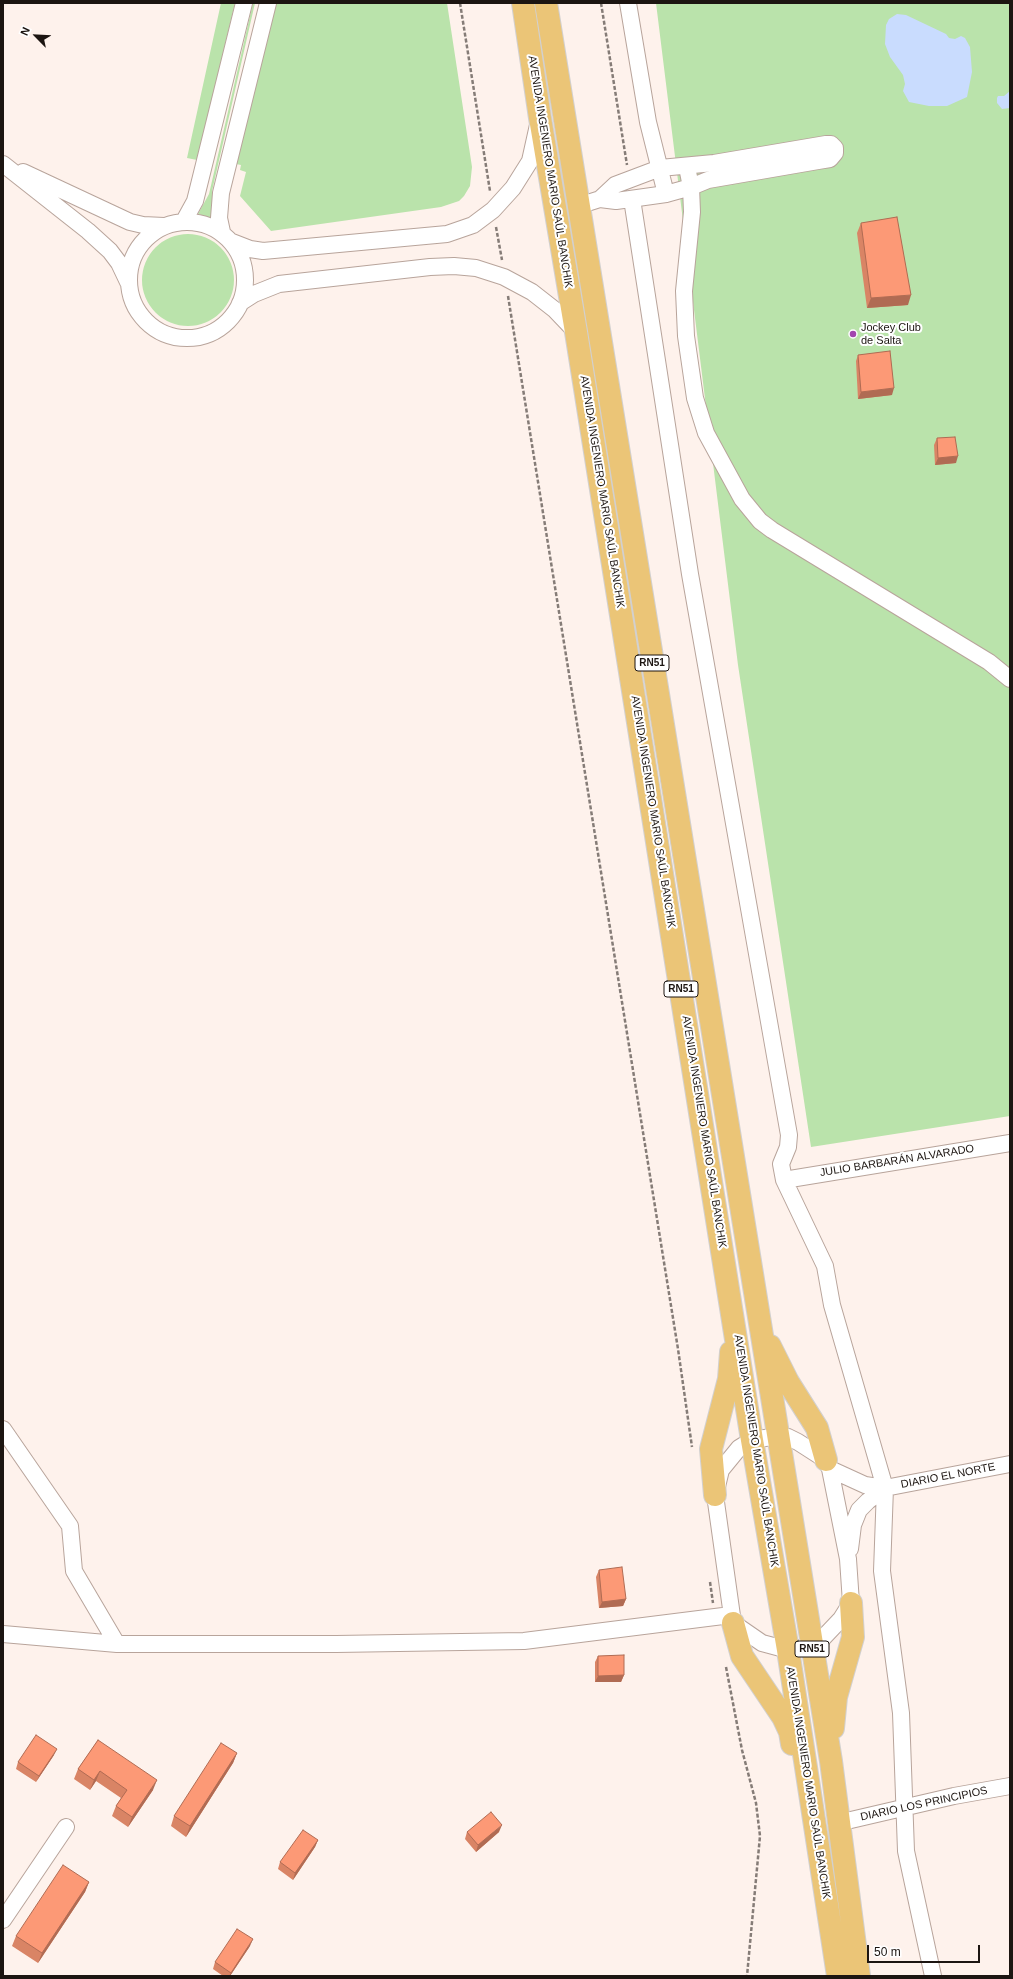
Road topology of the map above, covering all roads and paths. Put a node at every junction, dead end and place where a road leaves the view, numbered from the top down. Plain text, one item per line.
1 (244, 3) edge
2 (268, 3) edge
3 (460, 3) edge
4 (523, 3) edge
5 (546, 3) edge
6 (601, 3) edge
7 (628, 3) edge
8 (540, 118) junction
9 (3, 163) edge
10 (687, 167) junction
11 (660, 168) junction
12 (629, 180) junction
13 (691, 187) junction
14 (666, 194) junction
15 (600, 199) junction
16 (632, 199) junction
17 (578, 206) junction
18 (493, 210) junction
19 (184, 221) junction
20 (164, 226) junction
21 (227, 237) junction
22 (504, 277) junction
23 (129, 284) junction
24 (240, 303) junction
25 (576, 332) junction
26 (1010, 679) edge
27 (1010, 1143) edge
28 (784, 1180) junction
29 (734, 1317) junction
30 (760, 1323) junction
31 (3, 1429) edge
32 (778, 1436) junction
33 (752, 1440) junction
34 (692, 1450) dead end
35 (1010, 1464) edge
36 (828, 1465) junction
37 (885, 1488) junction
38 (715, 1495) junction
39 (848, 1559) junction
40 (710, 1575) dead end
41 (851, 1603) junction
42 (726, 1619) junction
43 (3, 1634) edge
44 (117, 1644) junction
45 (811, 1646) junction
46 (788, 1650) junction
47 (725, 1660) dead end
48 (833, 1777) junction
49 (1010, 1786) edge
50 (811, 1803) junction
51 (904, 1807) junction
52 (838, 1823) junction
53 (66, 1827) dead end
54 (3, 1920) edge
55 (747, 1976) edge
56 (838, 1976) edge
57 (859, 1976) edge
58 (933, 1976) edge

1 - 19 street
2 - 21 street
3 - 18 path
4 - 8 highway, AVENIDA INGENIERO MARIO SAÚL BANCHIK / RN51
5 - 17 highway, AVENIDA INGENIERO MARIO SAÚL BANCHIK / RN51
6 - 12 path
7 - 11 street
8 - 18 street
8 - 25 highway, AVENIDA INGENIERO MARIO SAÚL BANCHIK / RN51
9 - 20 street
9 - 23 street
10 - 11 street
10 - 13 street
10 - 13 street
11 - 12 street
11 - 14 street
12 - 15 street
13 - 14 street
13 - 26 street
14 - 16 street
15 - 16 street
15 - 17 street
16 - 28 street
17 - 30 highway, AVENIDA INGENIERO MARIO SAÚL BANCHIK / RN51
18 - 21 street
18 - 22 path
19 - 20 street
19 - 21 street
20 - 23 street
21 - 24 street
22 - 24 street
22 - 25 street
22 - 34 path
23 - 24 street
25 - 29 highway, AVENIDA INGENIERO MARIO SAÚL BANCHIK / RN51
27 - 28 street, JULIO BARBARÁN ALVARADO
28 - 37 street
29 - 33 highway, AVENIDA INGENIERO MARIO SAÚL BANCHIK / RN51
29 - 38 highway
30 - 32 highway, AVENIDA INGENIERO MARIO SAÚL BANCHIK / RN51
30 - 36 highway
31 - 44 street
32 - 33 street
32 - 36 street
32 - 45 highway, AVENIDA INGENIERO MARIO SAÚL BANCHIK / RN51
33 - 38 street
33 - 46 highway, AVENIDA INGENIERO MARIO SAÚL BANCHIK / RN51
35 - 37 street, DIARIO EL NORTE
36 - 37 street
36 - 39 street
37 - 39 street
37 - 51 street
38 - 42 street
39 - 41 street
40 - 42 path
41 - 45 street
41 - 48 highway
42 - 44 street
42 - 46 street
42 - 50 highway
43 - 44 street
45 - 46 street
45 - 48 highway, AVENIDA INGENIERO MARIO SAÚL BANCHIK / RN51
46 - 50 highway, AVENIDA INGENIERO MARIO SAÚL BANCHIK / RN51
47 - 55 path
48 - 52 highway, AVENIDA INGENIERO MARIO SAÚL BANCHIK / RN51
49 - 51 street, DIARIO LOS PRINCIPIOS
50 - 56 highway, AVENIDA INGENIERO MARIO SAÚL BANCHIK / RN51
51 - 52 street, DIARIO LOS PRINCIPIOS
51 - 58 street
52 - 57 highway, AVENIDA INGENIERO MARIO SAÚL BANCHIK / RN51
53 - 54 street

